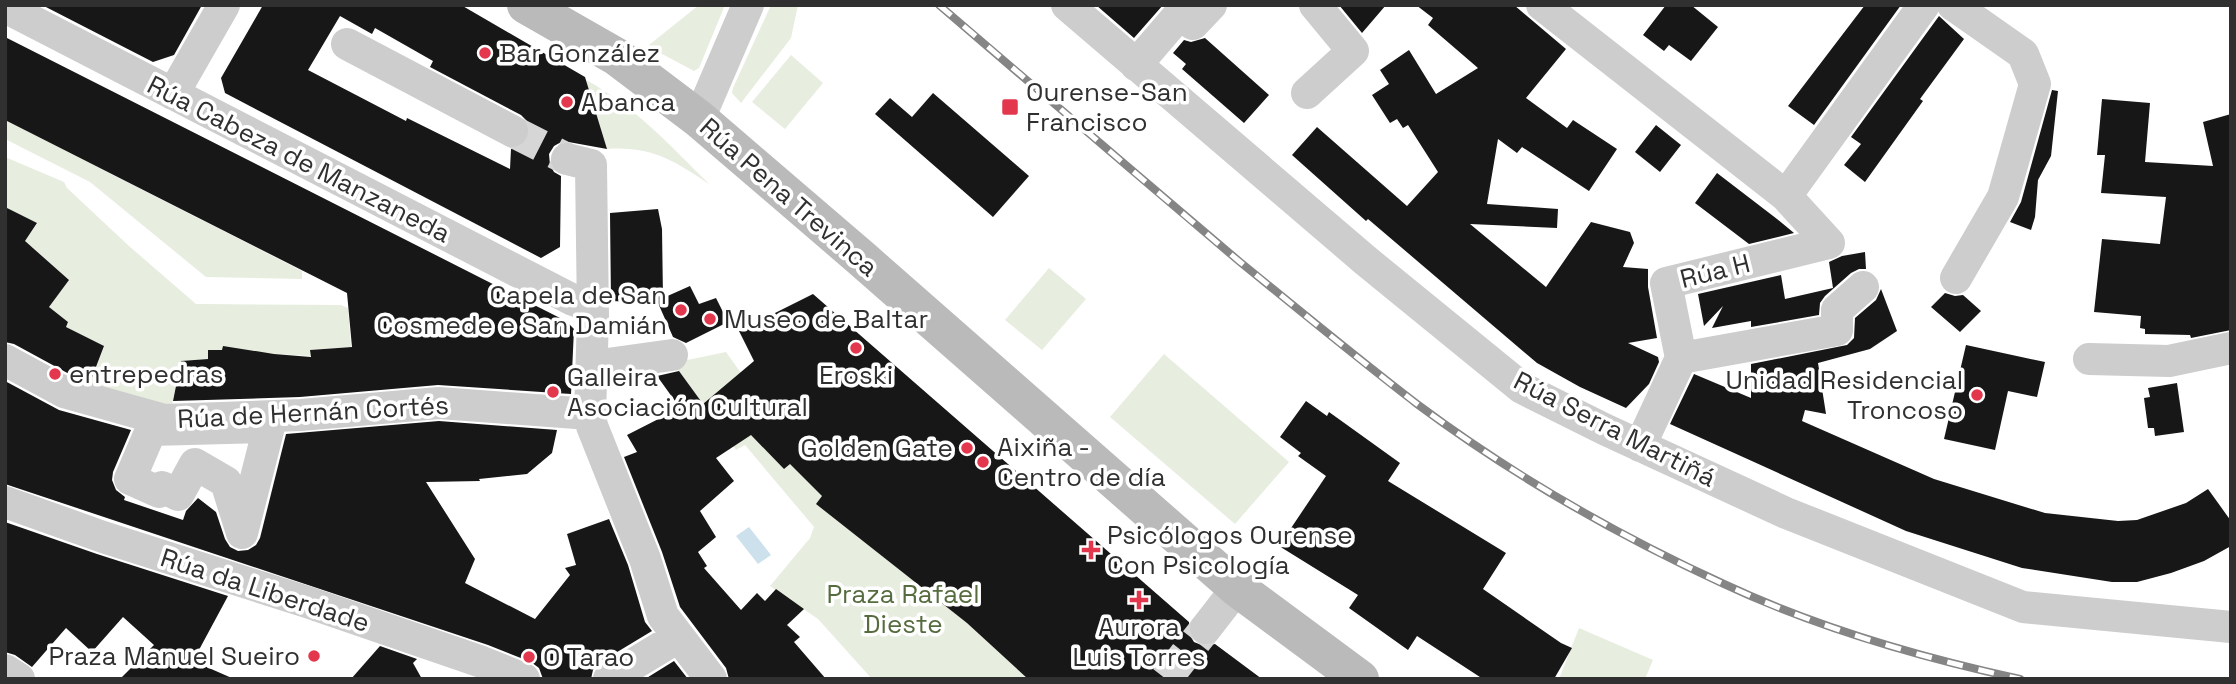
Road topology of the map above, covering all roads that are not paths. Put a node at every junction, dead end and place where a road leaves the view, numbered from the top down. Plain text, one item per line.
1 (224, 5) edge
2 (526, 5) edge
3 (748, 5) edge
4 (1067, 5) edge
5 (1315, 5) edge
6 (1542, 5) edge
7 (1924, 5) edge
8 (1953, 5) edge
9 (5, 7) edge
10 (1192, 7) edge
11 (347, 44) dead end
12 (1136, 65) junction
13 (1307, 93) dead end
14 (173, 94) junction
15 (699, 119) junction
16 (512, 131) tunnel mouth
17 (579, 162) dead end
18 (1786, 196) junction
19 (1956, 278) dead end
20 (1863, 287) dead end
21 (593, 307) junction
22 (2231, 348) edge
23 (672, 355) dead end
24 (1681, 358) junction
25 (2089, 359) dead end
26 (5, 360) edge
27 (593, 366) junction
28 (590, 414) junction
29 (164, 425) junction
30 (1640, 446) junction
31 (5, 502) edge
32 (240, 528) junction
33 (227, 577) junction
34 (1237, 588) junction
35 (2231, 627) edge
36 (1206, 628) tunnel mouth
37 (678, 637) junction
38 (5, 670) edge
39 (19, 679) edge
40 (524, 679) edge
41 (610, 679) edge
42 (711, 679) edge
43 (1360, 679) edge

1 - 14 street
2 - 15 street, Rúa Pena Trevinca
3 - 15 street
4 - 12 street, Rúa Serra Martiñá
5 - 13 street
6 - 18 street
7 - 18 street
8 - 19 street
9 - 14 street, Rúa Cabeza de Manzaneda
10 - 12 street
11 - 16 street
12 - 30 street, Rúa Serra Martiñá
14 - 21 street, Rúa Cabeza de Manzaneda
15 - 34 street, Rúa Pena Trevinca
17 - 21 street
18 - 24 street, Rúa H
20 - 24 street
21 - 27 street
22 - 25 street
23 - 27 street
24 - 30 street
26 - 29 street, Rúa de Hernán Cortés
27 - 28 street
28 - 29 street, Rúa de Hernán Cortés
28 - 37 street
29 - 32 street
29 - 32 street
29 - 32 street
30 - 35 street, Rúa Serra Martiñá
31 - 33 street, Rúa da Liberdade
32 - 33 street
33 - 40 street, Rúa da Liberdade
34 - 36 street
34 - 43 street, Rúa Pena Trevinca
37 - 41 street
37 - 42 street
38 - 39 street

